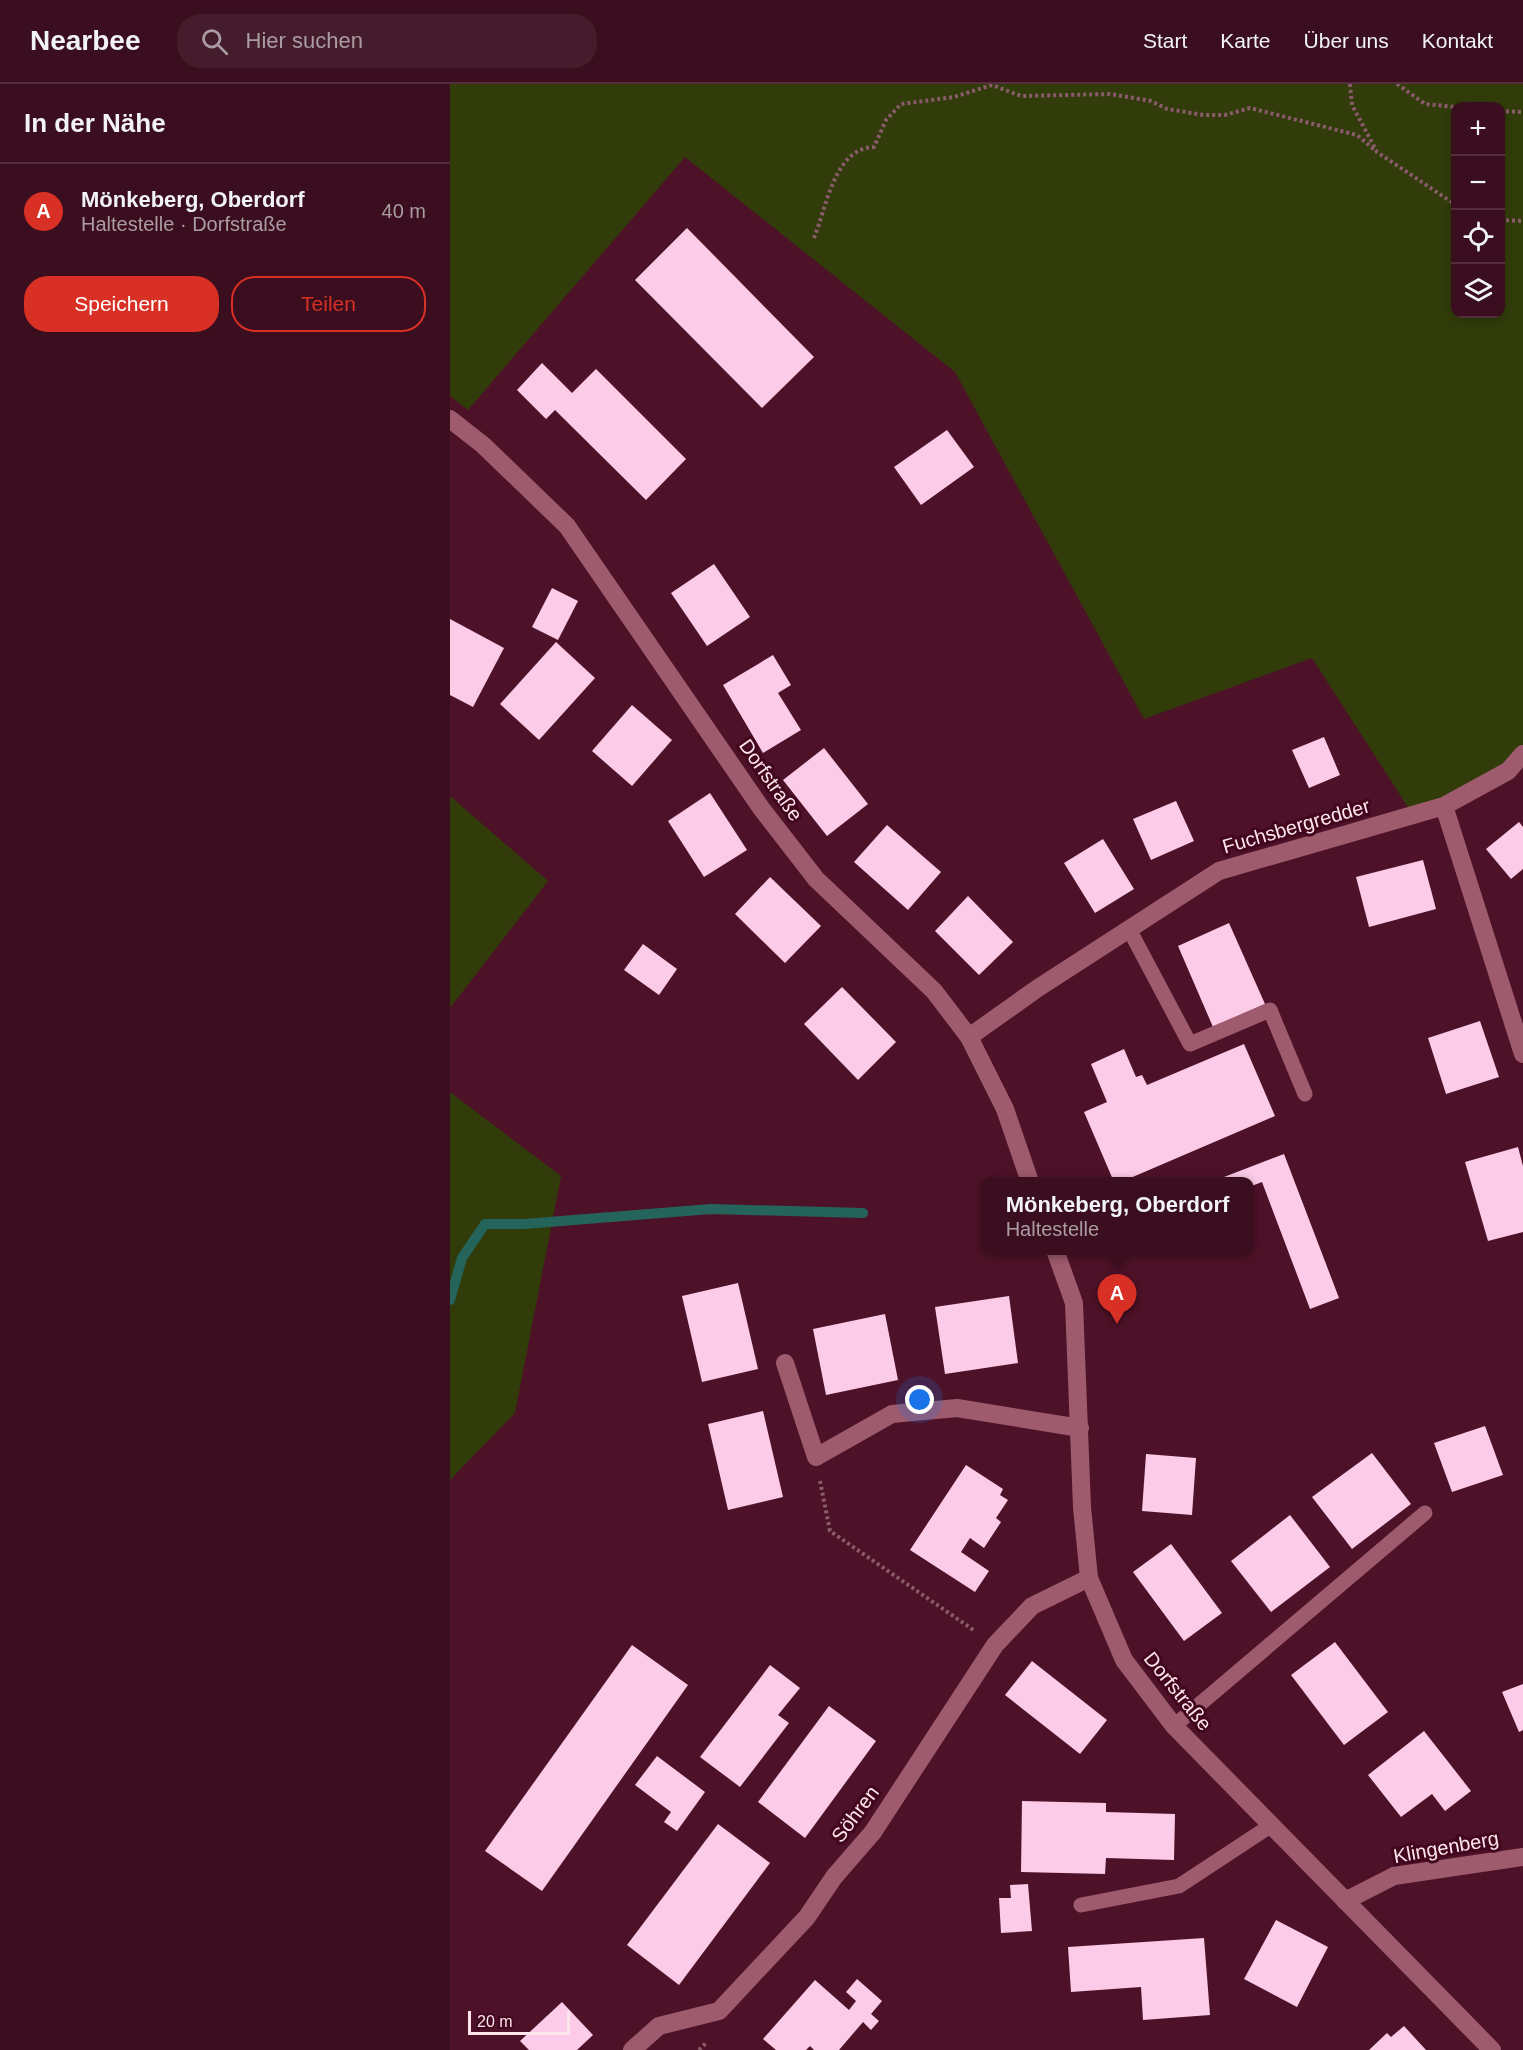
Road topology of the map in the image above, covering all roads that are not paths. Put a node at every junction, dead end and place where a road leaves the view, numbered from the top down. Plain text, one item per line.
1 (450, 419) edge
2 (1523, 754) edge
3 (1444, 806) junction
4 (1129, 929) junction
5 (969, 1037) junction
6 (1523, 1054) edge
7 (1305, 1094) dead end
8 (1028, 1177) edge
9 (1056, 1255) edge
10 (785, 1363) dead end
11 (1080, 1428) junction
12 (1425, 1513) dead end
13 (1089, 1578) junction
14 (1173, 1726) junction
15 (1270, 1826) junction
16 (1523, 1857) edge
17 (1345, 1901) junction
18 (1081, 1905) dead end
19 (632, 2050) edge
20 (1492, 2050) edge

1 - 5 street, Dorfstraße
2 - 3 street, Fuchsbergredder
3 - 4 street, Fuchsbergredder
3 - 6 street
4 - 5 street, Fuchsbergredder
4 - 7 lane
5 - 8 street, Dorfstraße
9 - 11 street, Dorfstraße
10 - 11 street
11 - 13 street, Dorfstraße
12 - 14 lane
13 - 14 street, Dorfstraße
13 - 19 street, Söhren
14 - 15 street, Dorfstraße
15 - 17 street, Dorfstraße
15 - 18 lane
16 - 17 street, Klingenberg
17 - 20 street, Dorfstraße

